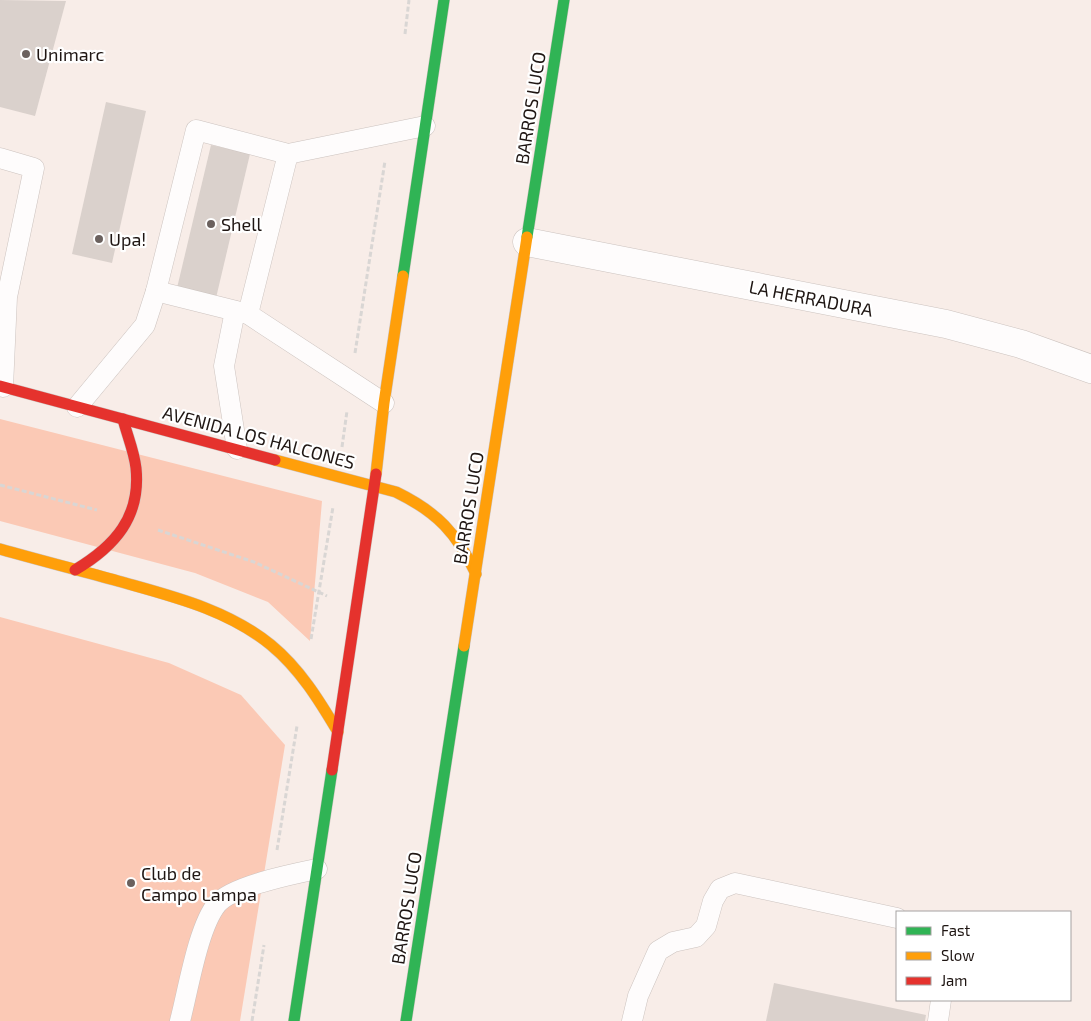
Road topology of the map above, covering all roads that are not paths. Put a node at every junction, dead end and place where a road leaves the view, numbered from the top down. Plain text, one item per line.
1 (444, 0) edge
2 (564, 0) edge
3 (425, 126) junction
4 (288, 154) junction
5 (0, 158) edge
6 (527, 242) junction
7 (156, 291) junction
8 (3, 296) edge
9 (241, 312) junction
10 (1091, 369) edge
11 (2, 386) edge
12 (384, 403) junction
13 (77, 407) junction
14 (123, 419) junction
15 (237, 450) junction
16 (375, 486) junction
17 (0, 549) edge
18 (75, 570) junction
19 (476, 574) junction
20 (338, 732) junction
21 (317, 869) junction
22 (896, 918) edge
23 (941, 1001) edge
24 (411, 1017) edge
25 (180, 1021) edge
26 (294, 1021) edge
27 (632, 1021) edge
28 (938, 1021) edge

1 - 3 main road
2 - 6 main road, BARROS LUCO
3 - 4 lane
3 - 12 main road
4 - 7 lane
4 - 9 lane
5 - 8 lane
6 - 10 street, LA HERRADURA
6 - 19 main road, BARROS LUCO
7 - 9 lane
7 - 13 lane
8 - 11 lane
9 - 12 lane
9 - 15 lane
11 - 13 main road, AVENIDA LOS HALCONES
12 - 16 main road
13 - 14 main road, AVENIDA LOS HALCONES
14 - 15 main road, AVENIDA LOS HALCONES
14 - 18 main road
15 - 16 main road, AVENIDA LOS HALCONES
16 - 19 main road, AVENIDA LOS HALCONES
16 - 20 main road
17 - 18 main road
18 - 20 main road
19 - 24 main road, BARROS LUCO
20 - 21 main road
21 - 25 lane
21 - 26 main road
22 - 27 lane
23 - 28 lane

